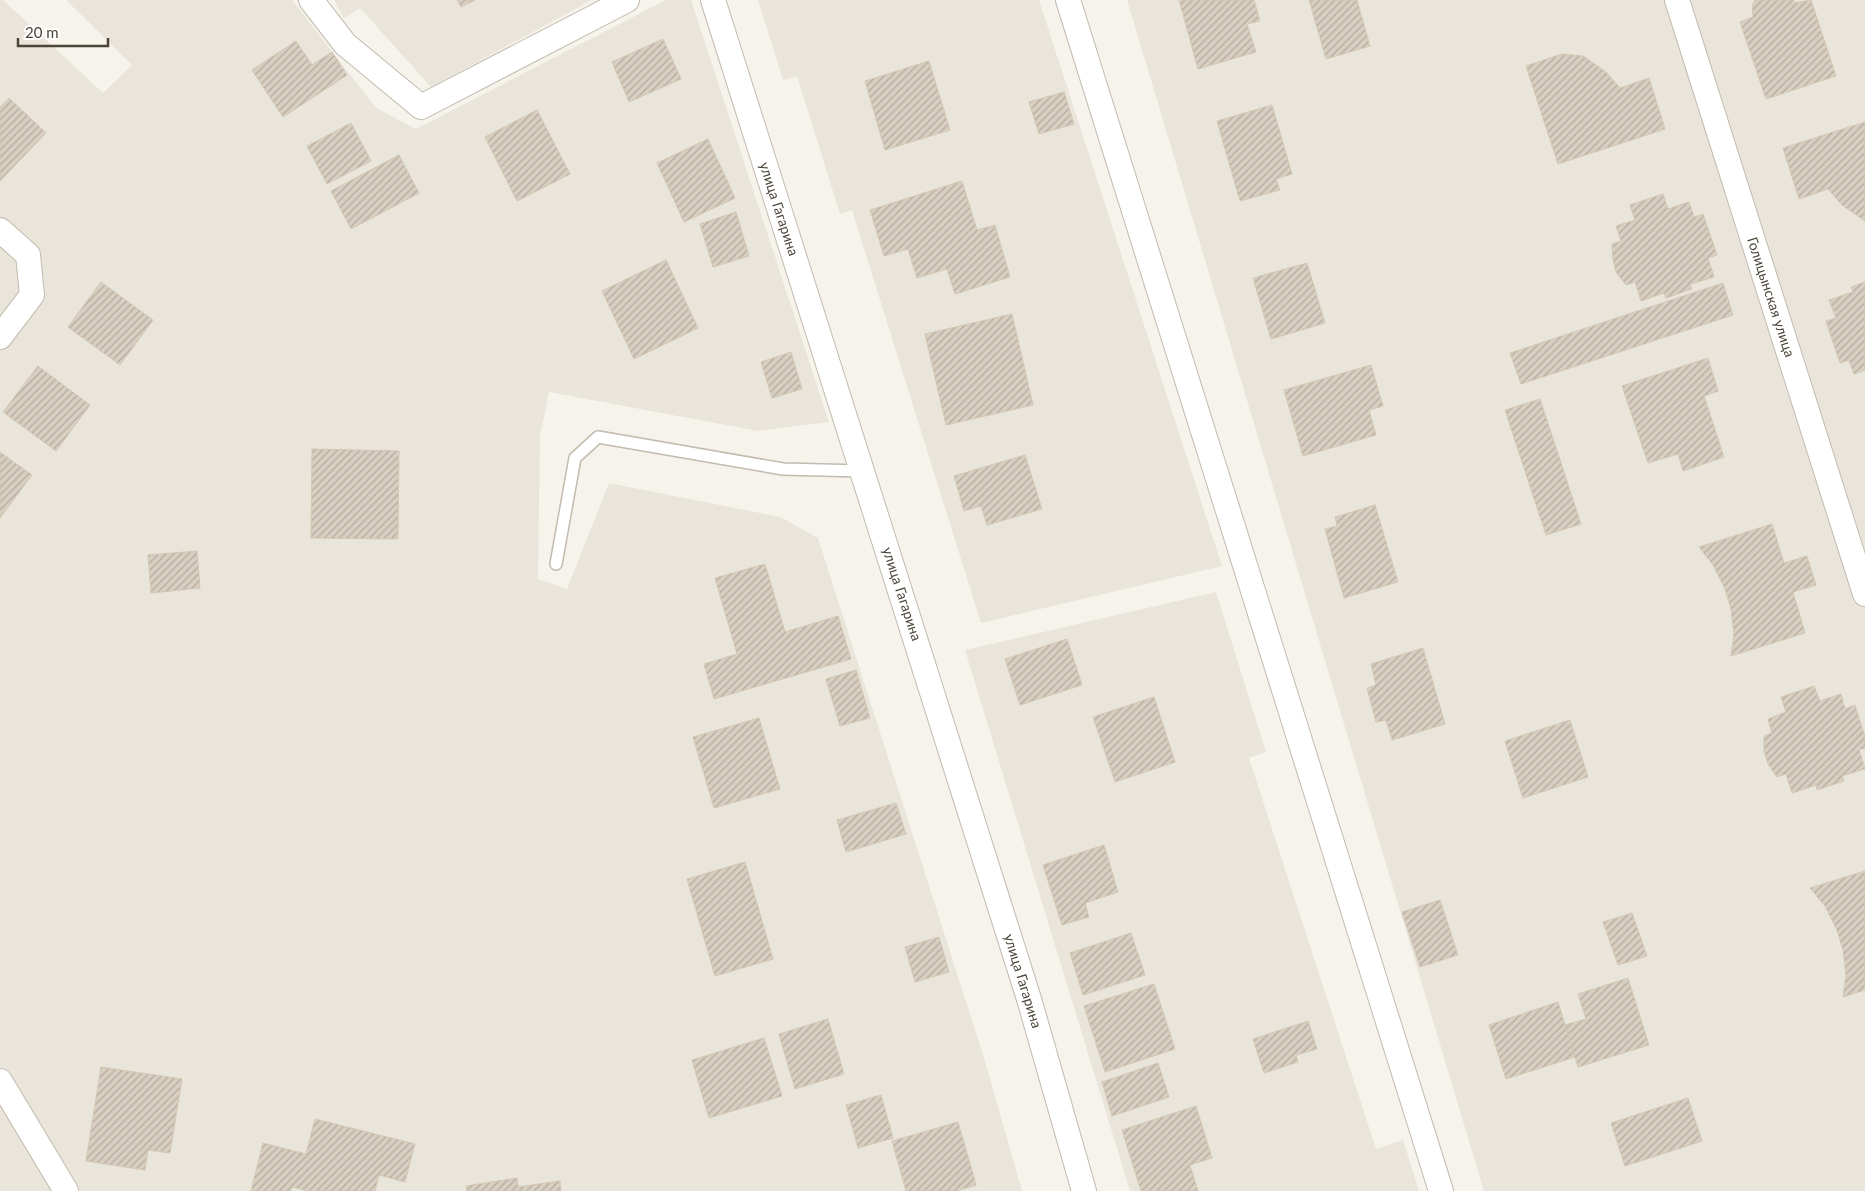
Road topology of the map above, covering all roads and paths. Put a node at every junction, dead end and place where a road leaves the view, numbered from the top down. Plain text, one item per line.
1 (312, 0) edge
2 (627, 0) edge
3 (712, 0) edge
4 (1068, 0) edge
5 (1677, 0) edge
6 (0, 230) edge
7 (0, 337) edge
8 (862, 472) junction
9 (556, 564) dead end
10 (1865, 594) edge
11 (0, 1081) edge
12 (66, 1191) edge
13 (1084, 1191) edge
14 (1441, 1191) edge

1 - 2 street
3 - 8 street, улица Гагарина
4 - 14 street
5 - 10 street, Голицынская улица
6 - 7 street
8 - 9 lane
8 - 13 street, улица Гагарина
11 - 12 street

